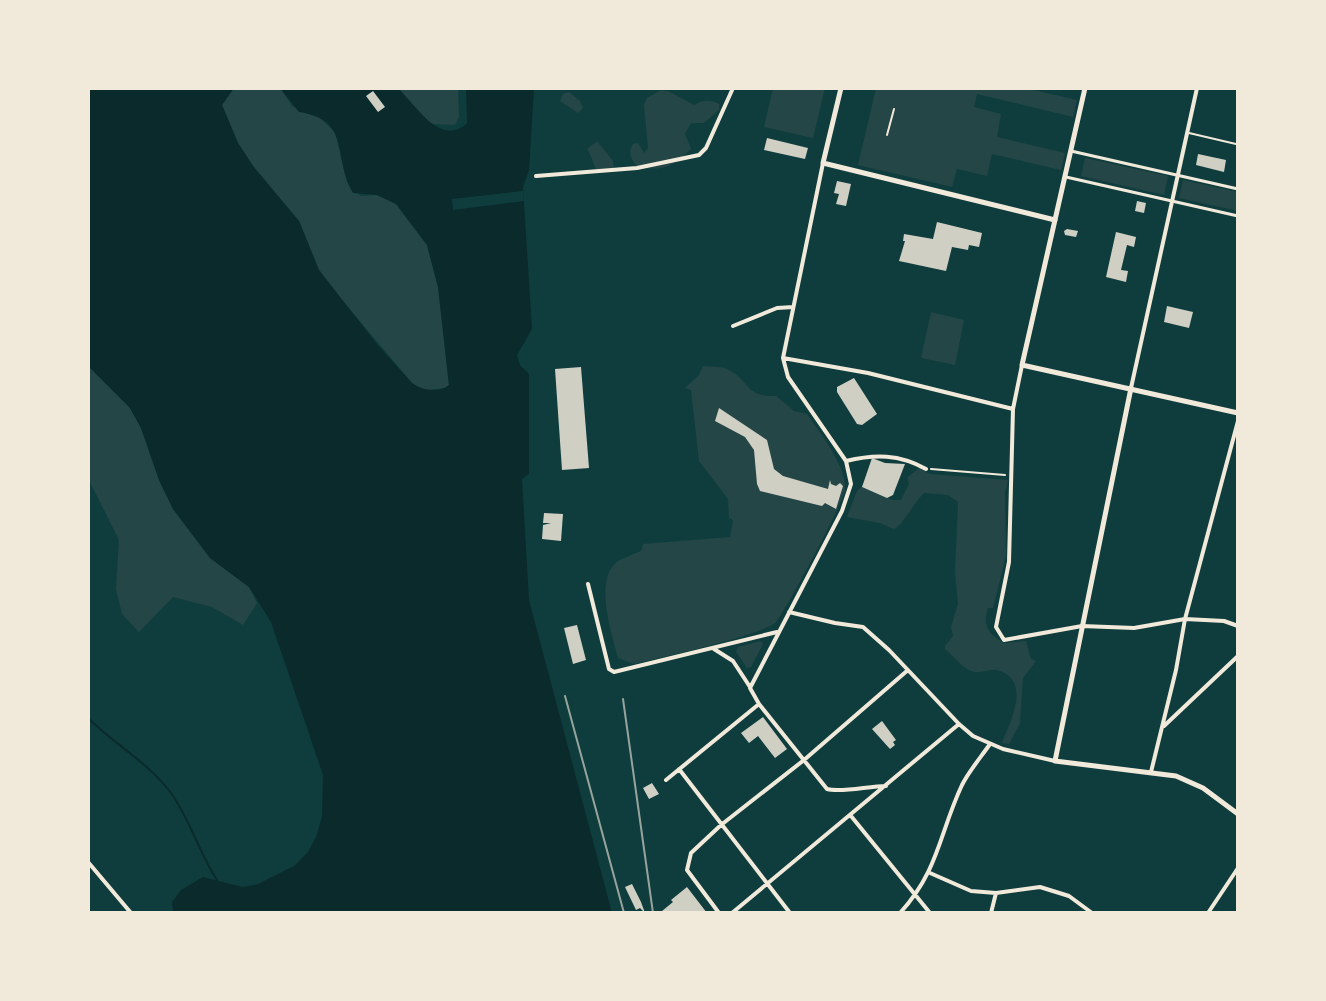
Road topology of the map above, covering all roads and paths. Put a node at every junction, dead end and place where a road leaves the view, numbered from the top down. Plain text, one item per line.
1 (733, 88) edge
2 (841, 88) edge
3 (1085, 88) edge
4 (1197, 88) edge
5 (894, 109) dead end
6 (1187, 133) junction
7 (887, 135) dead end
8 (1236, 144) dead end
9 (1071, 151) junction
10 (823, 163) junction
11 (1178, 175) junction
12 (536, 176) dead end
13 (1065, 177) junction
14 (1238, 189) edge
15 (1172, 201) junction
16 (1238, 216) edge
17 (1055, 220) junction
18 (793, 307) junction
19 (733, 326) dead end
20 (783, 358) junction
21 (1022, 365) junction
22 (1131, 388) junction
23 (1013, 409) junction
24 (1238, 413) edge
25 (1238, 421) edge
26 (846, 461) junction
27 (926, 469) joint
28 (1011, 476) junction
29 (588, 584) dead end
30 (789, 612) junction
31 (1185, 619) junction
32 (1082, 626) junction
33 (1238, 626) edge
34 (777, 632) junction
35 (714, 649) junction
36 (1238, 656) edge
37 (908, 670) junction
38 (750, 688) junction
39 (759, 704) junction
40 (959, 724) junction
41 (1162, 728) junction
42 (990, 744) junction
43 (804, 760) junction
44 (1055, 761) junction
45 (679, 769) junction
46 (1151, 772) junction
47 (666, 780) dead end
48 (886, 786) junction
49 (1238, 814) edge
50 (851, 816) junction
51 (721, 825) junction
52 (88, 862) edge
53 (1238, 868) edge
54 (930, 873) junction
55 (768, 884) junction
56 (996, 893) junction
57 (916, 895) junction
58 (131, 913) edge
59 (719, 913) edge
60 (732, 913) edge
61 (790, 913) edge
62 (900, 913) edge
63 (930, 913) edge
64 (991, 913) edge
65 (1092, 913) edge
66 (1208, 913) edge

1 - 12 street
2 - 10 street
3 - 9 street
4 - 6 street
5 - 7 path
6 - 8 lane
6 - 11 street
9 - 11 street
9 - 13 street
10 - 17 street
10 - 18 street
11 - 14 street
11 - 15 street
13 - 15 street
13 - 17 street
15 - 16 street
15 - 22 street
17 - 21 street
18 - 19 street
18 - 20 street
20 - 23 street
20 - 26 street
21 - 22 street
21 - 23 street
22 - 24 street
22 - 32 street
23 - 28 street
25 - 31 street
26 - 27 street
26 - 30 street
27 - 28 path
28 - 32 street
29 - 35 street
30 - 34 street
30 - 37 street
31 - 32 street
31 - 33 street
31 - 41 street
32 - 44 street
34 - 35 street
34 - 38 street
35 - 38 street
36 - 41 street
37 - 40 street
37 - 43 street
38 - 39 street
39 - 43 street
39 - 45 street
40 - 42 street
40 - 48 street
41 - 46 street
42 - 44 street
42 - 54 street
43 - 48 street
43 - 51 street
44 - 46 street
45 - 47 street
45 - 51 street
46 - 49 street
48 - 50 street
50 - 55 street
50 - 57 street
51 - 55 street
51 - 59 street
52 - 58 street
53 - 66 street
54 - 56 street
54 - 57 street
55 - 60 street
55 - 61 street
56 - 64 street
56 - 65 street
57 - 62 street
57 - 63 street

